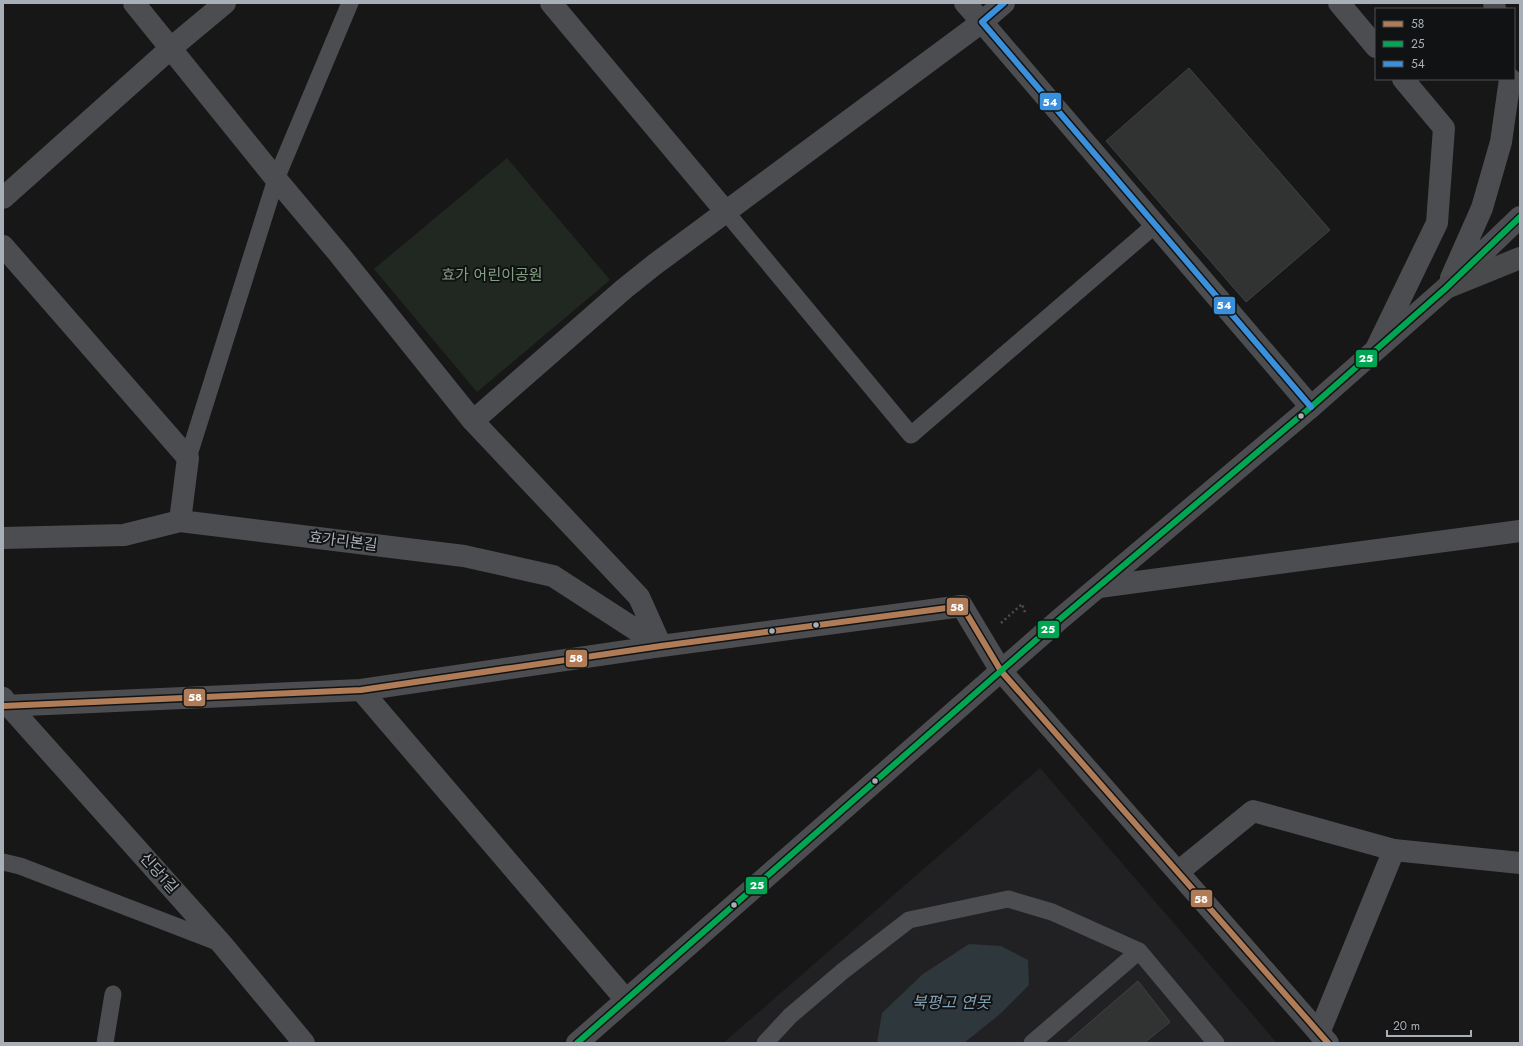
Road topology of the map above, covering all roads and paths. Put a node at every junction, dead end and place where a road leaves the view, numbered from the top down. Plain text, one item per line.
1 (134, 3) edge
2 (225, 3) edge
3 (350, 3) edge
4 (551, 3) edge
5 (965, 3) edge
6 (1004, 3) edge
7 (1339, 3) edge
8 (982, 22) junction
9 (1375, 46) edge
10 (171, 48) junction
11 (1404, 80) edge
12 (1510, 80) edge
13 (276, 179) junction
14 (3, 198) edge
15 (726, 212) junction
16 (1520, 217) edge
17 (1155, 225) junction
18 (3, 246) edge
19 (1520, 258) edge
20 (1446, 288) junction
21 (1376, 349) junction
22 (1311, 407) junction
23 (474, 421) junction
24 (188, 458) junction
25 (180, 521) junction
26 (1520, 531) edge
27 (3, 538) edge
28 (1099, 587) junction
29 (661, 646) junction
30 (1002, 671) junction
31 (361, 690) junction
32 (5, 703) edge
33 (1394, 850) junction
34 (3, 862) edge
35 (1520, 863) edge
36 (1178, 872) junction
37 (221, 943) junction
38 (1139, 951) junction
39 (113, 994) dead end
40 (626, 1000) junction
41 (1323, 1038) edge
42 (105, 1043) edge
43 (304, 1043) edge
44 (577, 1043) edge
45 (765, 1043) edge
46 (1032, 1043) edge
47 (1216, 1043) edge

1 - 10 street
2 - 10 street
3 - 13 lane
4 - 15 street
5 - 8 street
6 - 8 street
7 - 9 street
8 - 15 street
8 - 17 street
10 - 13 street
10 - 14 street
11 - 21 street
12 - 20 street
13 - 23 street
13 - 24 lane
15 - 17 lane
15 - 23 street
16 - 20 street
17 - 22 street
18 - 24 street
19 - 20 main road
20 - 21 street
21 - 22 street
22 - 28 street
23 - 29 street
24 - 25 street
25 - 27 street, 효가리본길
25 - 29 street, 효가리본길
26 - 28 street
28 - 30 street
29 - 30 street
29 - 31 street
30 - 36 street
30 - 40 street
31 - 32 street
31 - 40 street
32 - 37 street, 신당1길
33 - 35 street
33 - 36 street
33 - 41 street
34 - 37 lane
36 - 41 street
37 - 43 street, 신당1길
38 - 45 lane
38 - 46 lane
38 - 47 lane
39 - 42 lane
40 - 44 street

